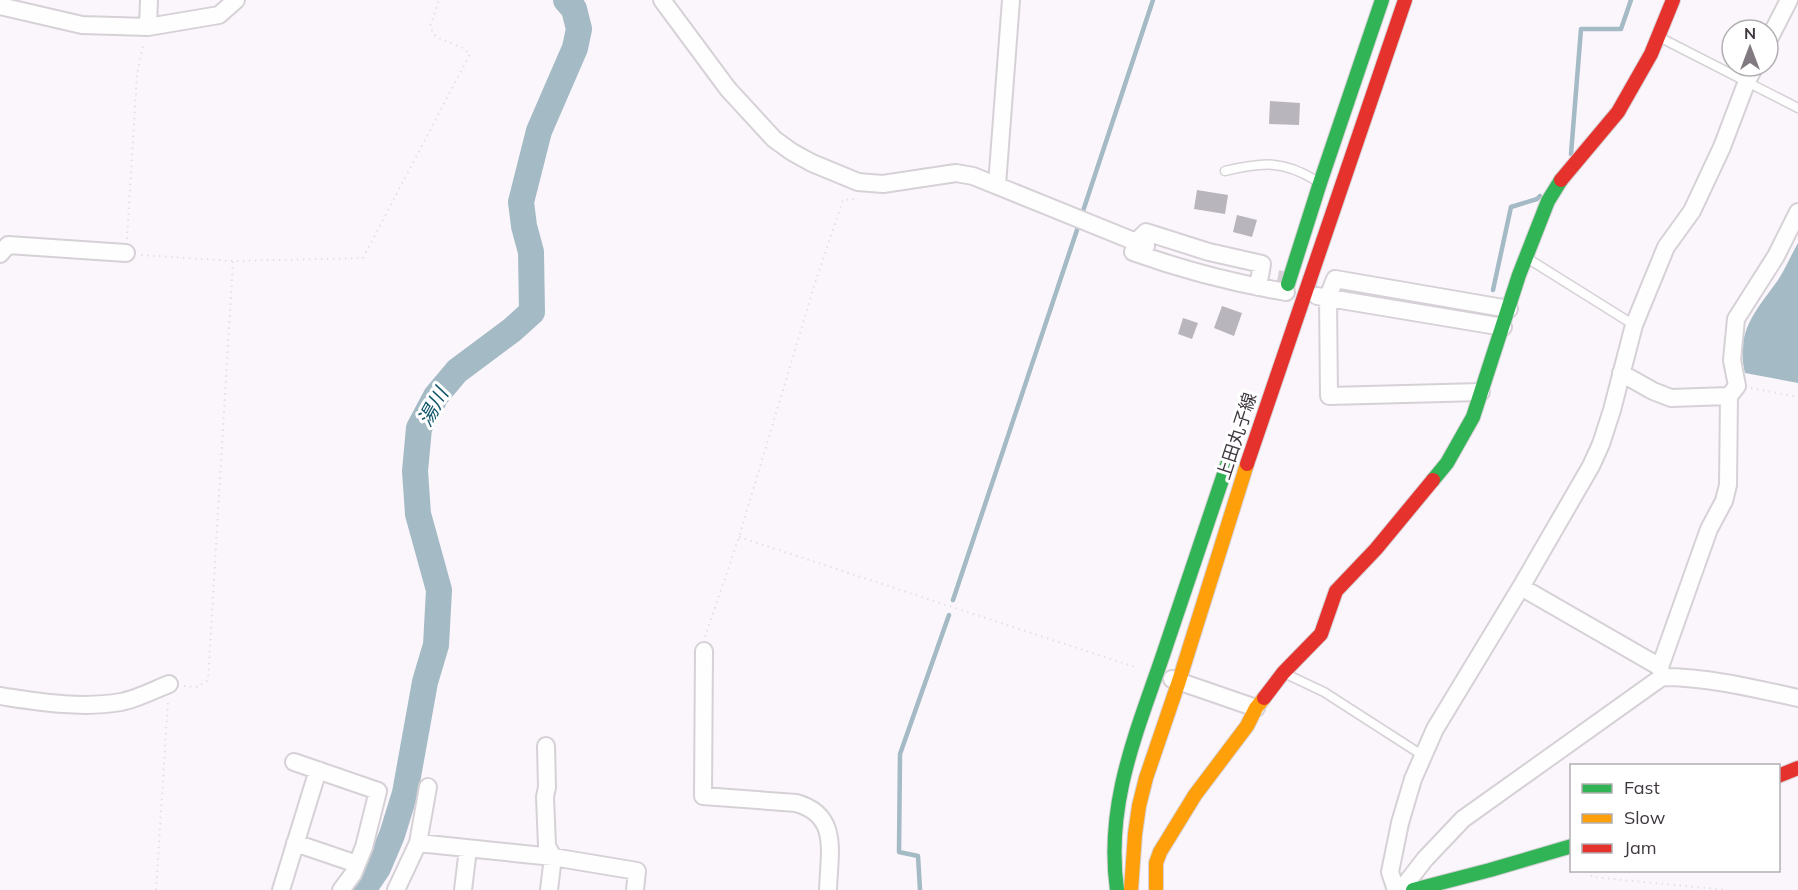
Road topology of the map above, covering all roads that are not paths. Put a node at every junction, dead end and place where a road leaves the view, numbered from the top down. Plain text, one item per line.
1 (149, 0) edge
2 (236, 0) edge
3 (662, 0) edge
4 (1011, 0) edge
5 (1382, 0) edge
6 (1405, 0) edge
7 (1673, 0) edge
8 (1789, 0) edge
9 (0, 6) edge
10 (1780, 18) edge
11 (148, 27) junction
12 (1658, 37) junction
13 (1749, 78) edge
14 (1747, 81) junction
15 (1798, 108) edge
16 (1225, 171) dead end
17 (1320, 183) junction
18 (997, 185) junction
19 (1798, 212) edge
20 (1136, 242) junction
21 (126, 253) road end
22 (0, 254) edge
23 (1526, 258) junction
24 (1256, 280) junction
25 (1349, 291) tunnel mouth
26 (1304, 294) junction
27 (1284, 297) joint
28 (1328, 297) junction
29 (1506, 317) junction
30 (1634, 325) junction
31 (1621, 373) junction
32 (1733, 391) junction
33 (1481, 392) junction
34 (1233, 449) dead end
35 (1521, 587) junction
36 (704, 651) road end
37 (1661, 672) junction
38 (1283, 673) junction
39 (1157, 674) junction
40 (1179, 681) junction
41 (169, 684) road end
42 (0, 696) edge
43 (1798, 698) edge
44 (1256, 708) junction
45 (546, 746) dead end
46 (1422, 755) junction
47 (294, 762) dead end
48 (1798, 768) edge
49 (318, 770) junction
50 (1780, 776) edge
51 (428, 786) dead end
52 (295, 843) junction
53 (417, 843) junction
54 (1570, 847) edge
55 (468, 849) junction
56 (553, 857) junction
57 (357, 864) junction
58 (281, 890) edge
59 (341, 890) edge
60 (396, 890) edge
61 (463, 890) edge
62 (549, 890) edge
63 (635, 890) edge
64 (828, 890) edge
65 (1117, 890) edge
66 (1131, 890) edge
67 (1156, 890) edge
68 (1396, 890) edge
69 (1401, 890) edge
70 (1413, 890) edge

1 - 11 street
2 - 11 street
3 - 18 street
4 - 18 street
5 - 17 main road
6 - 26 main road, 上田丸子線
7 - 12 main road
8 - 10 street
9 - 11 street
12 - 14 lane
12 - 23 main road
13 - 14 street
14 - 15 lane
14 - 30 street
16 - 17 lane
17 - 27 main road
18 - 20 street
19 - 32 street
20 - 24 street
20 - 24 street
21 - 22 street
23 - 29 main road
23 - 30 lane
24 - 27 street
25 - 29 street
26 - 28 street
26 - 40 main road, 上田丸子線
28 - 29 street
28 - 33 street
29 - 33 main road
30 - 31 street
31 - 32 street
31 - 35 street
32 - 37 street
33 - 38 main road
34 - 39 main road, 上田丸子線
35 - 37 street
35 - 46 street
36 - 64 street
37 - 43 street
37 - 69 street
38 - 44 main road
38 - 46 lane
39 - 40 street
39 - 65 main road, 上田丸子線
40 - 44 street
40 - 66 main road, 上田丸子線
41 - 42 street
44 - 67 main road
45 - 56 street
46 - 68 street
47 - 49 street
48 - 50 main road
49 - 52 street
49 - 57 street
51 - 53 street
52 - 57 street
52 - 58 street
53 - 55 street
53 - 60 street
54 - 70 main road
55 - 56 street
55 - 61 street
56 - 62 street
56 - 63 street
57 - 59 street

